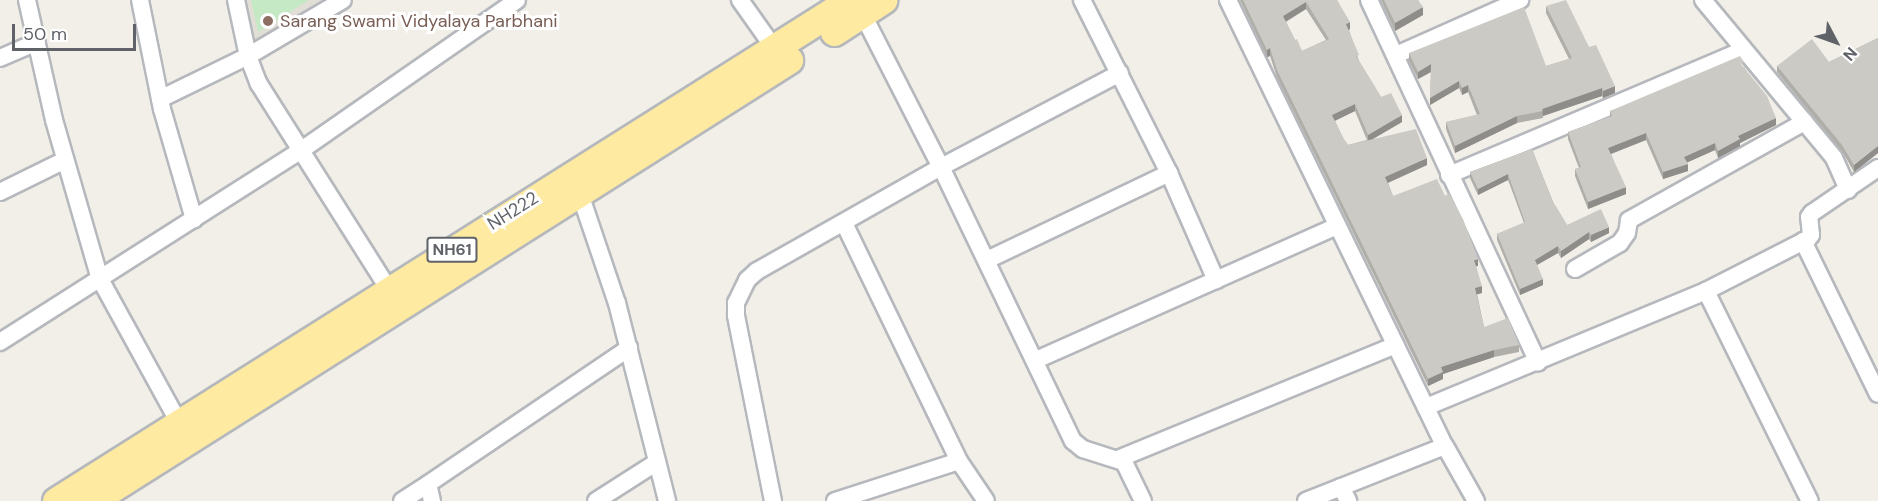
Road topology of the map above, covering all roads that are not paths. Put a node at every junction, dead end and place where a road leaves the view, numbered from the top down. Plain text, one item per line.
1 (27, 0) edge
2 (140, 0) edge
3 (236, 0) edge
4 (343, 0) edge
5 (517, 0) edge
6 (740, 0) edge
7 (1082, 0) edge
8 (1228, 0) edge
9 (1369, 0) edge
10 (1520, 0) edge
11 (1708, 1) edge
12 (862, 3) edge
13 (37, 42) junction
14 (774, 48) junction
15 (1744, 50) junction
16 (1396, 55) junction
17 (248, 56) junction
18 (0, 58) edge
19 (1120, 73) junction
20 (160, 99) junction
21 (1804, 122) junction
22 (300, 151) junction
23 (65, 160) junction
24 (941, 167) junction
25 (1878, 168) edge
26 (1169, 173) junction
27 (1449, 175) junction
28 (1848, 190) junction
29 (0, 192) edge
30 (580, 195) junction
31 (194, 219) junction
32 (844, 223) junction
33 (1337, 226) junction
34 (1803, 241) junction
35 (987, 260) junction
36 (1575, 269) dead end
37 (100, 279) junction
38 (1216, 280) junction
39 (389, 290) junction
40 (1706, 291) junction
41 (0, 342) edge
42 (1396, 345) junction
43 (629, 348) junction
44 (1036, 360) junction
45 (1538, 362) junction
46 (1878, 394) edge
47 (1426, 407) junction
48 (184, 432) junction
49 (1445, 446) junction
50 (1118, 459) junction
51 (959, 461) junction
52 (657, 462) junction
53 (428, 484) junction
54 (1344, 494) edge
55 (1805, 500) edge
56 (56, 501) edge
57 (92, 501) edge
58 (402, 501) edge
59 (432, 501) edge
60 (596, 501) edge
61 (667, 501) edge
62 (773, 501) edge
63 (835, 501) edge
64 (986, 501) edge
65 (1143, 501) edge
66 (1306, 501) edge
67 (1476, 501) edge

1 - 13 street
2 - 20 street
3 - 17 street
4 - 17 street
5 - 22 street
6 - 14 street
7 - 19 street
8 - 33 street
9 - 16 street
10 - 16 street
11 - 15 street
12 - 14 highway, NH222 / NH61
12 - 24 street
12 - 30 highway, NH222 / NH61
13 - 18 street
13 - 23 street
14 - 39 highway, NH222 / NH61
15 - 21 street
15 - 27 street
16 - 27 street
17 - 20 street
17 - 22 street
19 - 24 street
19 - 26 street
20 - 31 street
21 - 28 street
21 - 36 street
22 - 31 street
22 - 39 street
23 - 29 street
23 - 37 street
24 - 32 street
24 - 35 street
25 - 28 street
26 - 35 street
26 - 38 street
27 - 45 street
28 - 34 street
30 - 43 street
30 - 48 highway, NH222 / NH61
31 - 37 street
32 - 51 street
32 - 62 street
33 - 38 street
33 - 42 street
34 - 40 street
34 - 46 street
35 - 44 street
37 - 41 street
37 - 48 street
38 - 44 street
39 - 48 highway, NH222 / NH61
40 - 45 street
40 - 55 street
42 - 47 street
42 - 50 street
43 - 52 street
43 - 53 street
44 - 50 street
45 - 47 street
47 - 49 street
48 - 56 highway, NH222 / NH61
48 - 57 highway, NH222 / NH61
49 - 54 street
49 - 67 street
50 - 65 street
51 - 63 street
51 - 64 street
52 - 60 street
52 - 61 street
53 - 58 street
53 - 59 street
54 - 66 street

